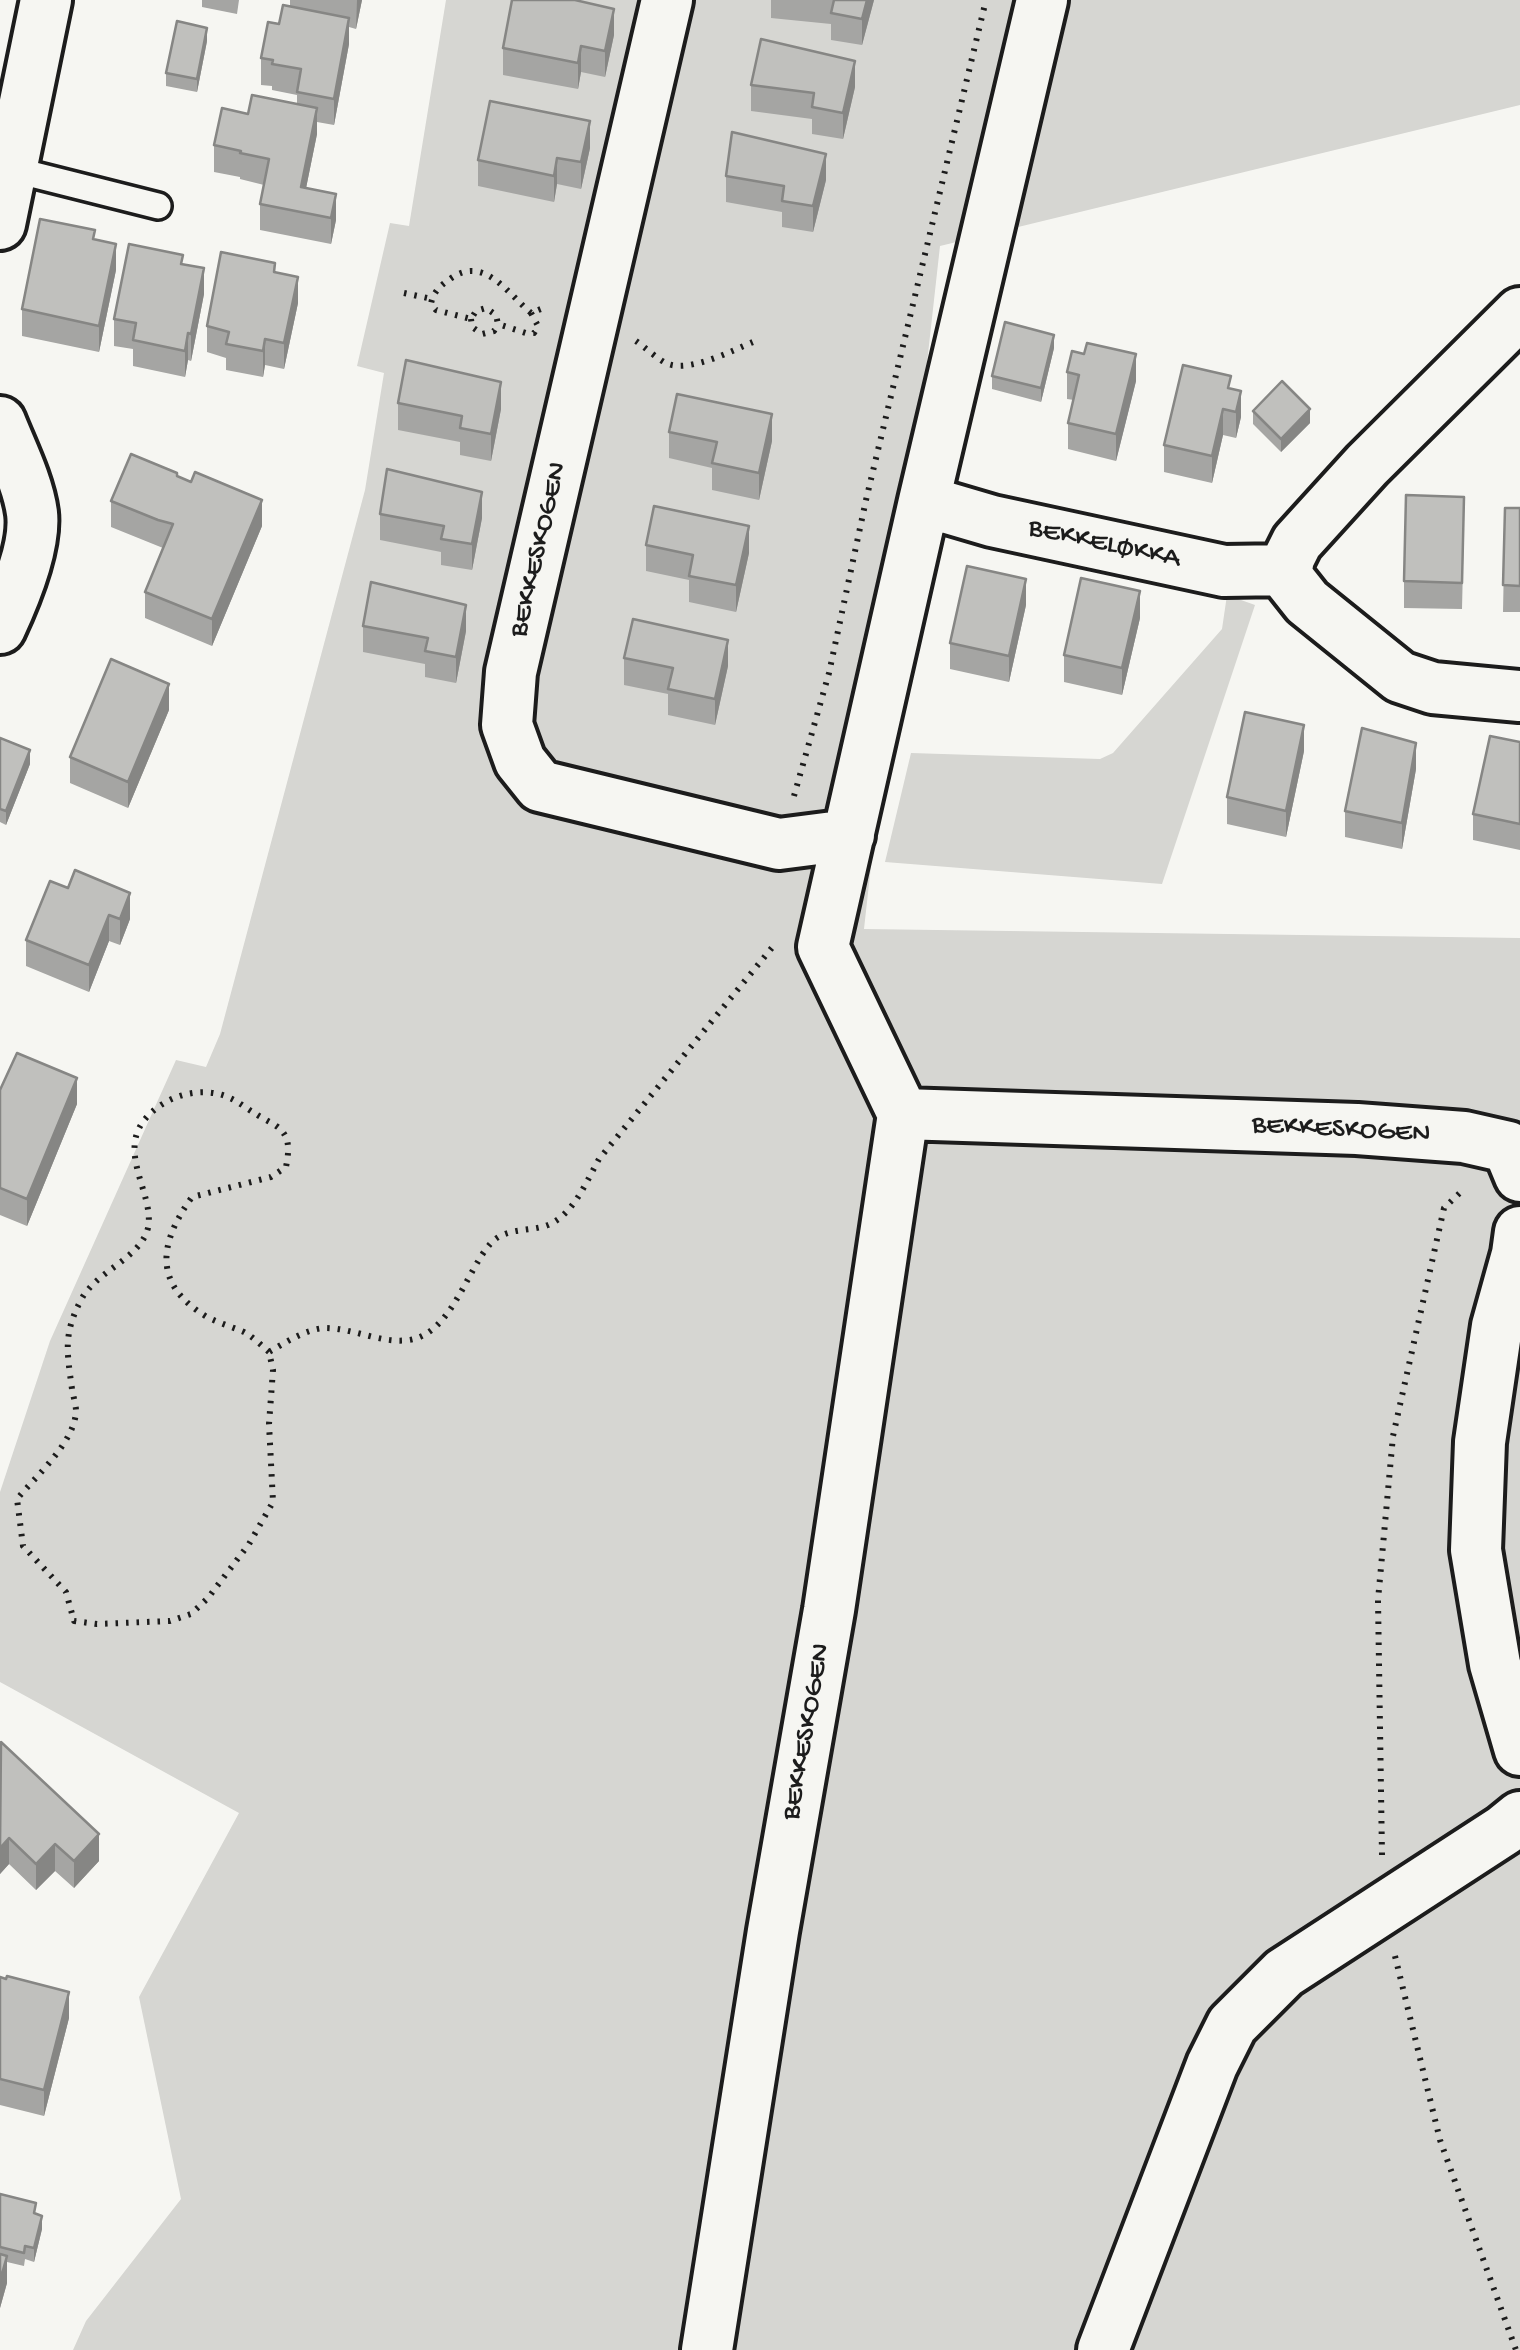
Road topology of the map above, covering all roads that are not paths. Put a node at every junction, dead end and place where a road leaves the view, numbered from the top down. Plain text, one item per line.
1 (46, 0) edge
2 (668, 0) edge
3 (1042, 0) edge
4 (12, 168) junction
5 (158, 206) dead end
6 (0, 224) edge
7 (1520, 313) edge
8 (0, 422) edge
9 (924, 501) junction
10 (1287, 570) junction
11 (0, 628) edge
12 (1520, 696) edge
13 (849, 835) junction
14 (903, 1114) junction
15 (1514, 1161) edge
16 (1520, 1232) edge
17 (1520, 1750) edge
18 (1520, 1817) edge
19 (707, 2350) edge
20 (1103, 2350) edge

1 - 4 street
2 - 13 street, BEKKESKOGEN
3 - 9 street
4 - 5 lane
4 - 6 street
7 - 10 street
8 - 11 street
9 - 10 street, BEKKELØKKA
9 - 13 street
10 - 12 street
13 - 14 street
14 - 15 street, BEKKESKOGEN
14 - 19 street, BEKKESKOGEN
16 - 17 street
18 - 20 street

